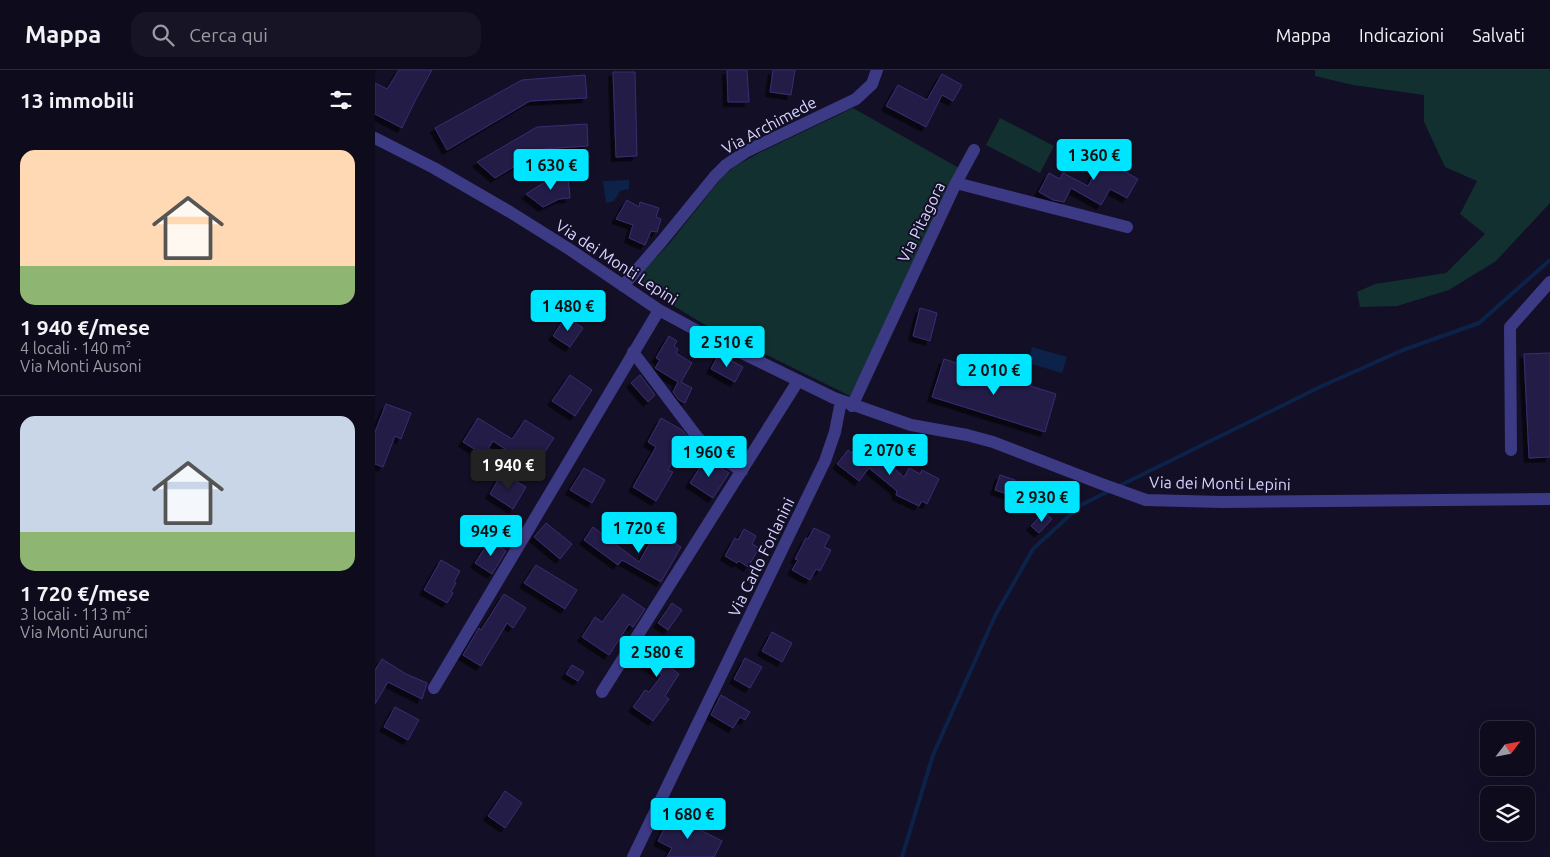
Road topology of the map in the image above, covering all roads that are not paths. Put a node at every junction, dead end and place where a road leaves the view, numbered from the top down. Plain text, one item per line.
1 (877, 70) edge
2 (375, 138) edge
3 (974, 150) dead end
4 (956, 183) junction
5 (1127, 227) dead end
6 (1550, 282) edge
7 (623, 286) junction
8 (659, 310) junction
9 (633, 352) junction
10 (798, 381) junction
11 (846, 403) junction
12 (1511, 450) dead end
13 (742, 471) junction
14 (1550, 499) edge
15 (434, 688) dead end
16 (602, 692) dead end
17 (633, 857) edge

1 - 7 street, Via Archimede
2 - 7 street, Via dei Monti Lepini
3 - 4 street
4 - 5 street, Via Pitagora
4 - 11 street, Via Pitagora
6 - 12 street
7 - 8 street, Via dei Monti Lepini
8 - 9 street
8 - 10 street, Via dei Monti Lepini
9 - 13 street
9 - 15 street
10 - 11 street, Via dei Monti Lepini
10 - 13 street
11 - 14 street, Via dei Monti Lepini
11 - 17 street, Via Carlo Forlanini
13 - 16 street

